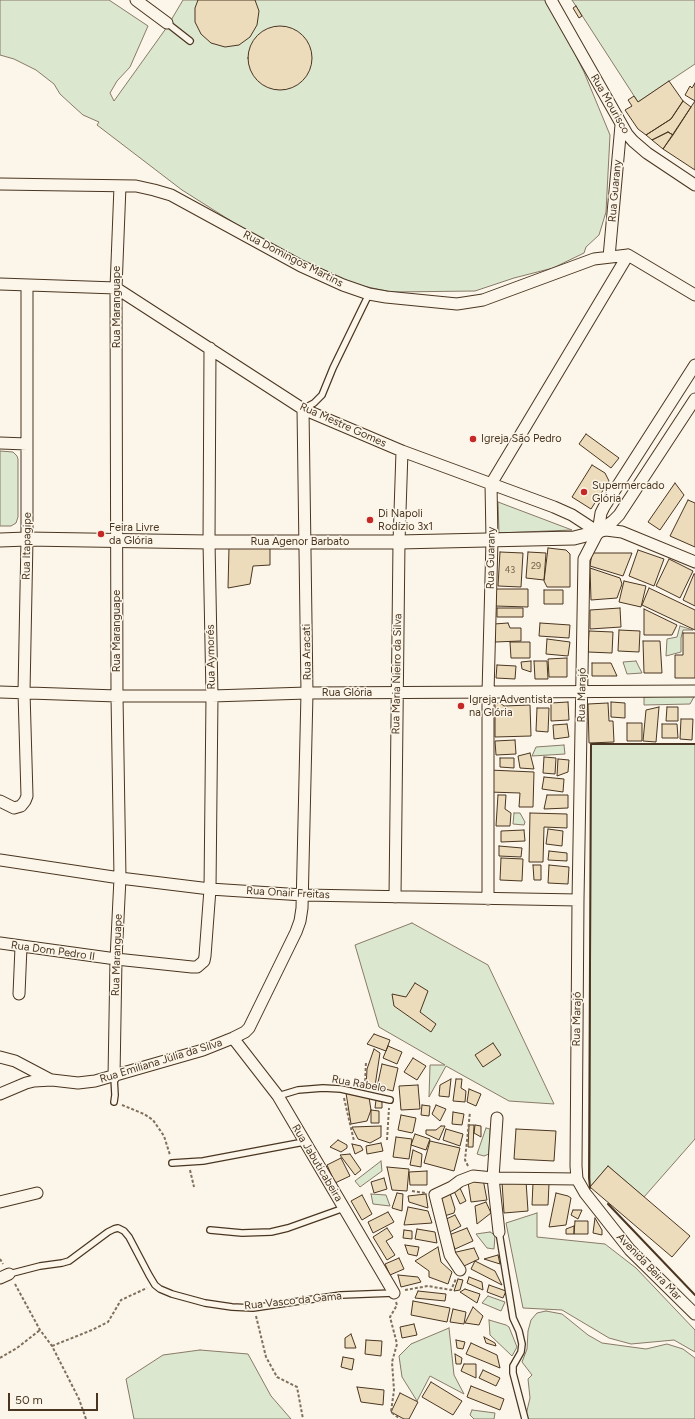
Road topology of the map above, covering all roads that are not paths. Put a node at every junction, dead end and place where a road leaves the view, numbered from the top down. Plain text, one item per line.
1 (136, 0) edge
2 (551, 0) edge
3 (167, 23) joint
4 (190, 41) dead end
5 (621, 125) junction
6 (0, 184) edge
7 (695, 185) edge
8 (120, 186) junction
9 (628, 255) junction
10 (609, 257) junction
11 (0, 284) edge
12 (27, 285) junction
13 (116, 288) junction
14 (369, 294) junction
15 (695, 295) edge
16 (210, 348) junction
17 (695, 365) edge
18 (695, 399) edge
19 (303, 409) junction
20 (0, 443) edge
21 (27, 444) junction
22 (402, 451) junction
23 (491, 484) junction
24 (598, 532) junction
25 (27, 539) junction
26 (0, 540) edge
27 (117, 540) junction
28 (492, 540) junction
29 (209, 542) junction
30 (306, 542) junction
31 (399, 542) junction
32 (695, 562) edge
33 (695, 691) edge
34 (0, 692) edge
35 (24, 692) junction
36 (307, 693) junction
37 (397, 693) junction
38 (488, 693) junction
39 (582, 693) junction
40 (117, 696) junction
41 (212, 696) junction
42 (0, 801) edge
43 (0, 860) edge
44 (120, 878) junction
45 (210, 889) junction
46 (303, 895) junction
47 (395, 897) junction
48 (488, 899) junction
49 (578, 900) junction
50 (0, 943) edge
51 (21, 947) junction
52 (116, 959) junction
53 (201, 964) joint
54 (19, 994) dead end
55 (233, 1038) junction
56 (0, 1056) edge
57 (114, 1077) junction
58 (52, 1080) junction
59 (0, 1094) edge
60 (278, 1096) junction
61 (390, 1100) road end
62 (114, 1102) road end
63 (497, 1118) dead end
64 (304, 1142) junction
65 (172, 1163) road end
66 (493, 1178) junction
67 (577, 1179) junction
68 (37, 1193) dead end
69 (0, 1202) edge
70 (344, 1208) junction
71 (210, 1230) dead end
72 (499, 1232) joint
73 (460, 1270) road end
74 (5, 1276) edge
75 (394, 1293) joint
76 (695, 1314) edge
77 (525, 1419) edge

1 - 3 street
2 - 5 street, Rua Mourisco
3 - 4 lane
5 - 7 street, Rua Mourisco
5 - 10 street, Rua Guarany
6 - 8 street, Rua Domingos Martins
8 - 13 street, Rua Maranguape
8 - 14 street, Rua Domingos Martins
9 - 10 street, Rua Domingos Martins
9 - 15 street
9 - 23 street
10 - 14 street, Rua Domingos Martins
11 - 12 street
12 - 13 street
12 - 21 street, Rua Itapagipe
13 - 16 street, Rua Mestre Gomes
13 - 27 street, Rua Maranguape
14 - 19 lane
16 - 19 street, Rua Mestre Gomes
16 - 29 street, Rua Aymorés
17 - 24 street, Rua Marajó
18 - 24 street, Rua Marajó
19 - 22 street, Rua Mestre Gomes
19 - 30 street, Rua Aracati
20 - 21 street
21 - 25 street, Rua Itapagipe
22 - 23 street, Rua Mestre Gomes
22 - 31 street, Rua Maria Nieiro da Silva
23 - 24 street, Rua Mestre Gomes
23 - 28 street, Rua Guarany
24 - 28 street, Rua Agenor Barbato
24 - 32 street
24 - 39 street, Rua Marajó
25 - 26 street, Rua Agenor Barbato
25 - 27 street, Rua Agenor Barbato
25 - 35 street, Rua Itapagipe
27 - 29 street, Rua Agenor Barbato
27 - 40 street, Rua Maranguape
28 - 31 street, Rua Agenor Barbato
28 - 38 street, Rua Guarany
29 - 30 street, Rua Agenor Barbato
29 - 41 street, Rua Aymorés
30 - 31 street, Rua Agenor Barbato
30 - 36 street, Rua Aracati
31 - 37 street, Rua Maria Nieiro da Silva
33 - 39 street, Rua Glória
34 - 35 street, Rua Glória
35 - 40 street, Rua Glória
35 - 42 street, Rua Itapagipe
36 - 37 street, Rua Glória
36 - 41 street, Rua Glória
36 - 46 street, Rua Aracati
37 - 38 street, Rua Glória
37 - 47 street, Rua Maria Nieiro da Silva
38 - 39 street, Rua Glória
38 - 48 street, Rua Guarany
39 - 49 street, Rua Marajó
40 - 41 street, Rua Glória
40 - 44 street, Rua Maranguape
41 - 45 street, Rua Aymorés
43 - 44 street, Rua Onair Freitas
44 - 45 street, Rua Onair Freitas
44 - 52 street, Rua Maranguape
45 - 46 street, Rua Onair Freitas
45 - 53 street, Rua Aymorés
46 - 47 street, Rua Onair Freitas
46 - 55 street, Rua Emiliana Júlia da Silva
47 - 48 street, Rua Onair Freitas
48 - 49 street, Rua Onair Freitas
49 - 67 street, Rua Marajó
50 - 51 street, Rua Dom Pedro II
51 - 52 street, Rua Dom Pedro II
51 - 54 street
52 - 53 street, Rua Dom Pedro II
52 - 57 street, Rua Maranguape
55 - 57 street, Rua Emiliana Júlia da Silva
55 - 60 street, Rua Jabuticabeira
56 - 58 street
57 - 58 street, Rua Emiliana Júlia da Silva
57 - 62 lane
58 - 59 street, Rua Emiliana Júlia da Silva
60 - 61 lane, Rua Rabelo
60 - 64 street, Rua Jabuticabeira
63 - 66 street
64 - 65 lane
64 - 70 street, Rua Jabuticabeira
66 - 67 street
66 - 72 street
66 - 73 street
67 - 76 street, Avenida Beira Mar
68 - 69 street
70 - 71 lane
70 - 75 street, Rua Jabuticabeira
72 - 77 lane
74 - 75 lane, Rua Vasco da Gama

